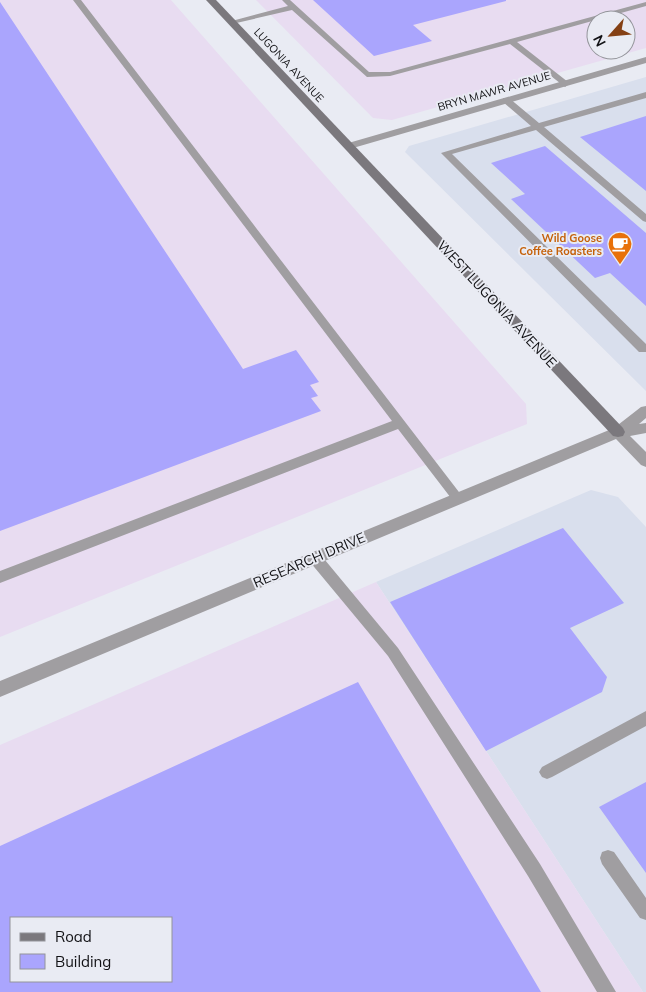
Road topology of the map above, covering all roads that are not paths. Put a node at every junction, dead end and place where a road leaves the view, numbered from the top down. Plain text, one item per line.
1 (77, 0) edge
2 (211, 0) edge
3 (286, 0) edge
4 (646, 4) edge
5 (294, 8) junction
6 (232, 22) junction
7 (511, 40) junction
8 (646, 60) edge
9 (565, 84) junction
10 (646, 95) edge
11 (506, 100) junction
12 (536, 126) junction
13 (349, 146) junction
14 (641, 209) edge
15 (646, 219) edge
16 (646, 348) edge
17 (646, 411) edge
18 (400, 423) junction
19 (646, 428) edge
20 (618, 432) junction
21 (646, 461) edge
22 (458, 499) junction
23 (315, 558) junction
24 (0, 578) edge
25 (0, 689) edge
26 (646, 718) edge
27 (547, 772) dead end
28 (608, 858) dead end
29 (646, 912) edge
30 (607, 992) edge

1 - 18 lane
2 - 6 street, LUGONIA AVENUE
3 - 5 lane
4 - 7 lane
5 - 6 lane
5 - 7 lane
6 - 13 street, LUGONIA AVENUE
7 - 9 lane
8 - 9 street, BRYN MAWR AVENUE
9 - 11 street, BRYN MAWR AVENUE
10 - 12 lane
11 - 12 lane
11 - 13 street, BRYN MAWR AVENUE
12 - 14 lane
12 - 16 lane
13 - 20 street, WEST LUGONIA AVENUE
14 - 15 lane
17 - 20 street, RESEARCH DRIVE
18 - 22 lane
18 - 24 lane
19 - 20 street, RESEARCH DRIVE
20 - 21 street, WEST LUGONIA AVENUE
20 - 22 street, RESEARCH DRIVE
22 - 23 street, RESEARCH DRIVE
23 - 25 street, RESEARCH DRIVE
23 - 30 lane
26 - 27 lane
28 - 29 lane

